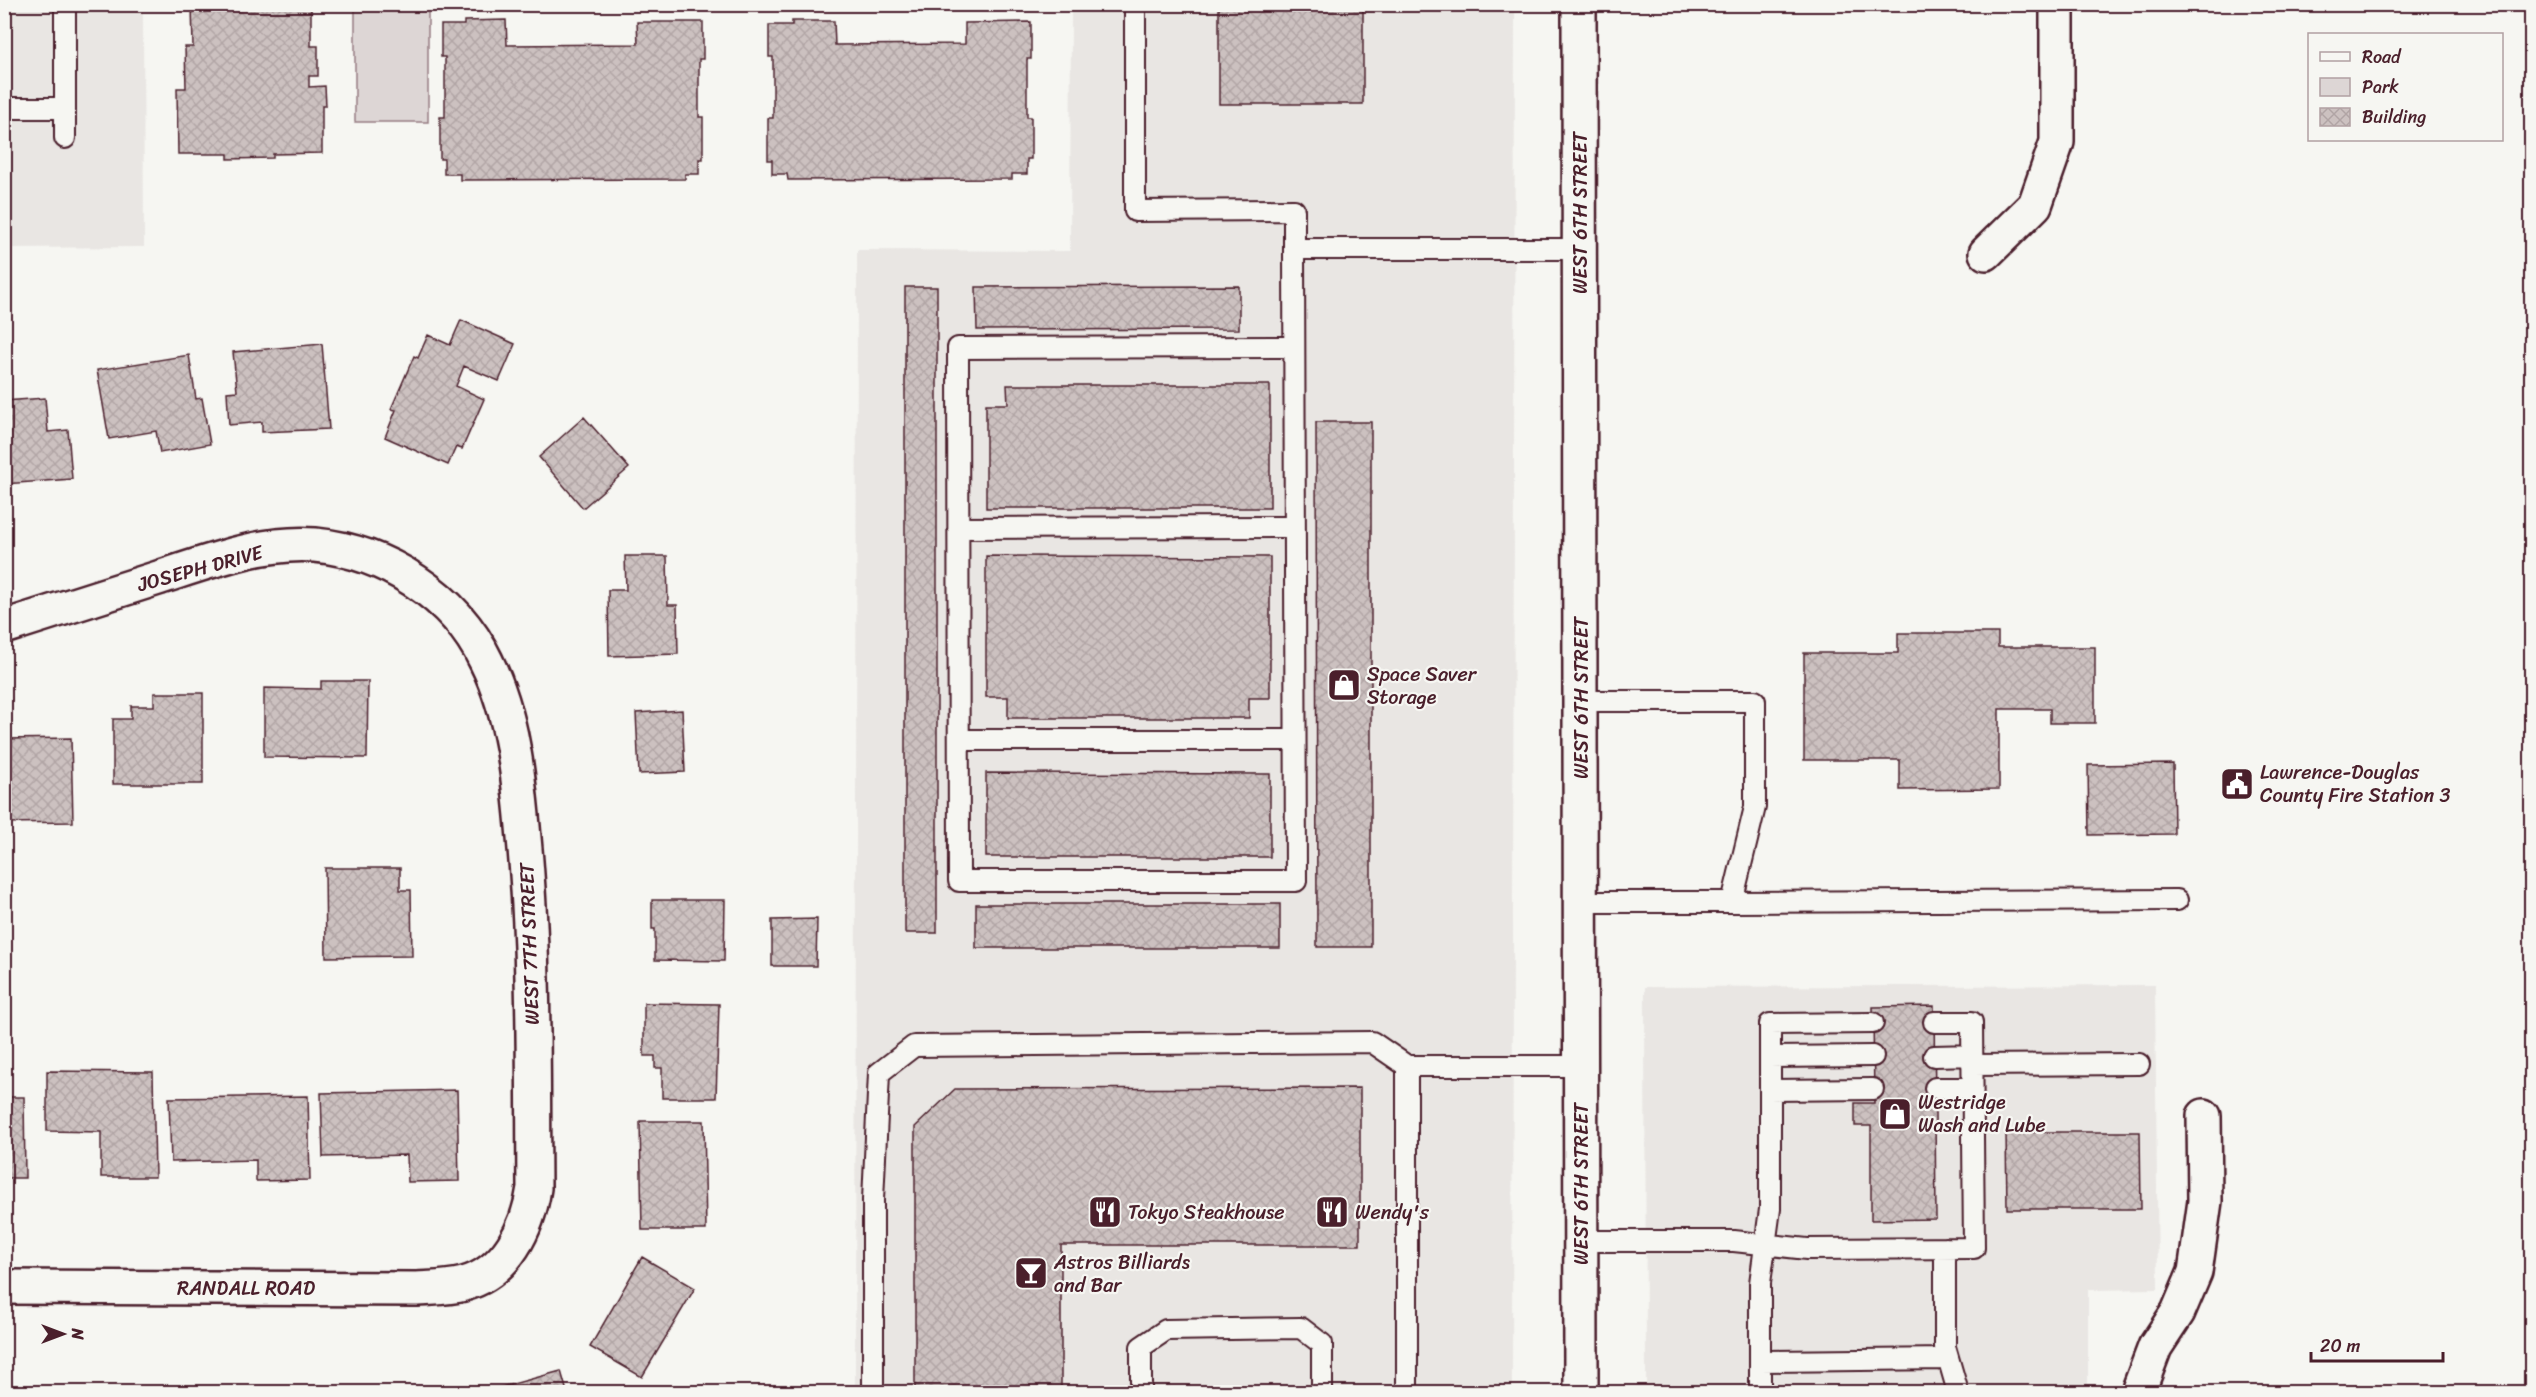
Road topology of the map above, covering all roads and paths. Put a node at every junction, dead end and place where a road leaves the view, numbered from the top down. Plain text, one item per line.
1 (65, 4) edge
2 (1135, 4) edge
3 (1579, 4) edge
4 (2057, 4) edge
5 (4, 108) edge
6 (65, 108) junction
7 (65, 138) dead end
8 (1294, 249) junction
9 (1580, 249) junction
10 (1986, 253) dead end
11 (1294, 347) junction
12 (1294, 527) junction
13 (959, 528) junction
14 (454, 614) joint
15 (4, 627) edge
16 (1581, 701) junction
17 (959, 740) junction
18 (1295, 740) junction
19 (2177, 900) dead end
20 (1732, 902) junction
21 (1581, 903) junction
22 (1873, 1023) dead end
23 (1934, 1023) dead end
24 (1873, 1056) dead end
25 (1934, 1056) dead end
26 (1770, 1057) junction
27 (1972, 1060) junction
28 (2139, 1064) dead end
29 (1407, 1066) junction
30 (1581, 1066) junction
31 (1935, 1088) dead end
32 (1972, 1088) junction
33 (1873, 1089) dead end
34 (1770, 1090) junction
35 (2204, 1116) dead end
36 (1581, 1241) junction
37 (1766, 1244) junction
38 (1945, 1248) junction
39 (486, 1274) joint
40 (4, 1287) edge
41 (1948, 1359) junction
42 (1760, 1361) junction
43 (873, 1392) edge
44 (1141, 1392) edge
45 (1322, 1392) edge
46 (1407, 1392) edge
47 (1581, 1392) edge
48 (1760, 1392) edge
49 (1958, 1392) edge
50 (2138, 1392) edge

1 - 6 lane
2 - 8 lane
3 - 9 street, WEST 6TH STREET
4 - 10 street
5 - 6 lane
6 - 7 lane
8 - 9 lane
8 - 11 lane
9 - 16 street, WEST 6TH STREET
11 - 12 lane
11 - 13 lane
12 - 13 lane
12 - 18 lane
13 - 17 lane
14 - 15 street, JOSEPH DRIVE
14 - 39 street, WEST 7TH STREET
16 - 20 lane
16 - 21 street, WEST 6TH STREET
17 - 18 lane
17 - 18 lane
19 - 20 lane
20 - 21 lane
21 - 30 street, WEST 6TH STREET
22 - 26 lane
23 - 27 lane
24 - 26 lane
25 - 27 lane
26 - 34 lane
27 - 28 lane
27 - 32 lane
29 - 30 lane
29 - 43 lane
29 - 46 lane
30 - 36 street, WEST 6TH STREET
31 - 32 lane
32 - 38 lane
33 - 34 lane
34 - 37 lane
35 - 50 street
36 - 37 lane
36 - 47 street, WEST 6TH STREET
37 - 38 lane
37 - 42 lane
38 - 41 lane
39 - 40 street, RANDALL ROAD
41 - 42 lane
41 - 49 lane
42 - 48 lane
44 - 45 lane

